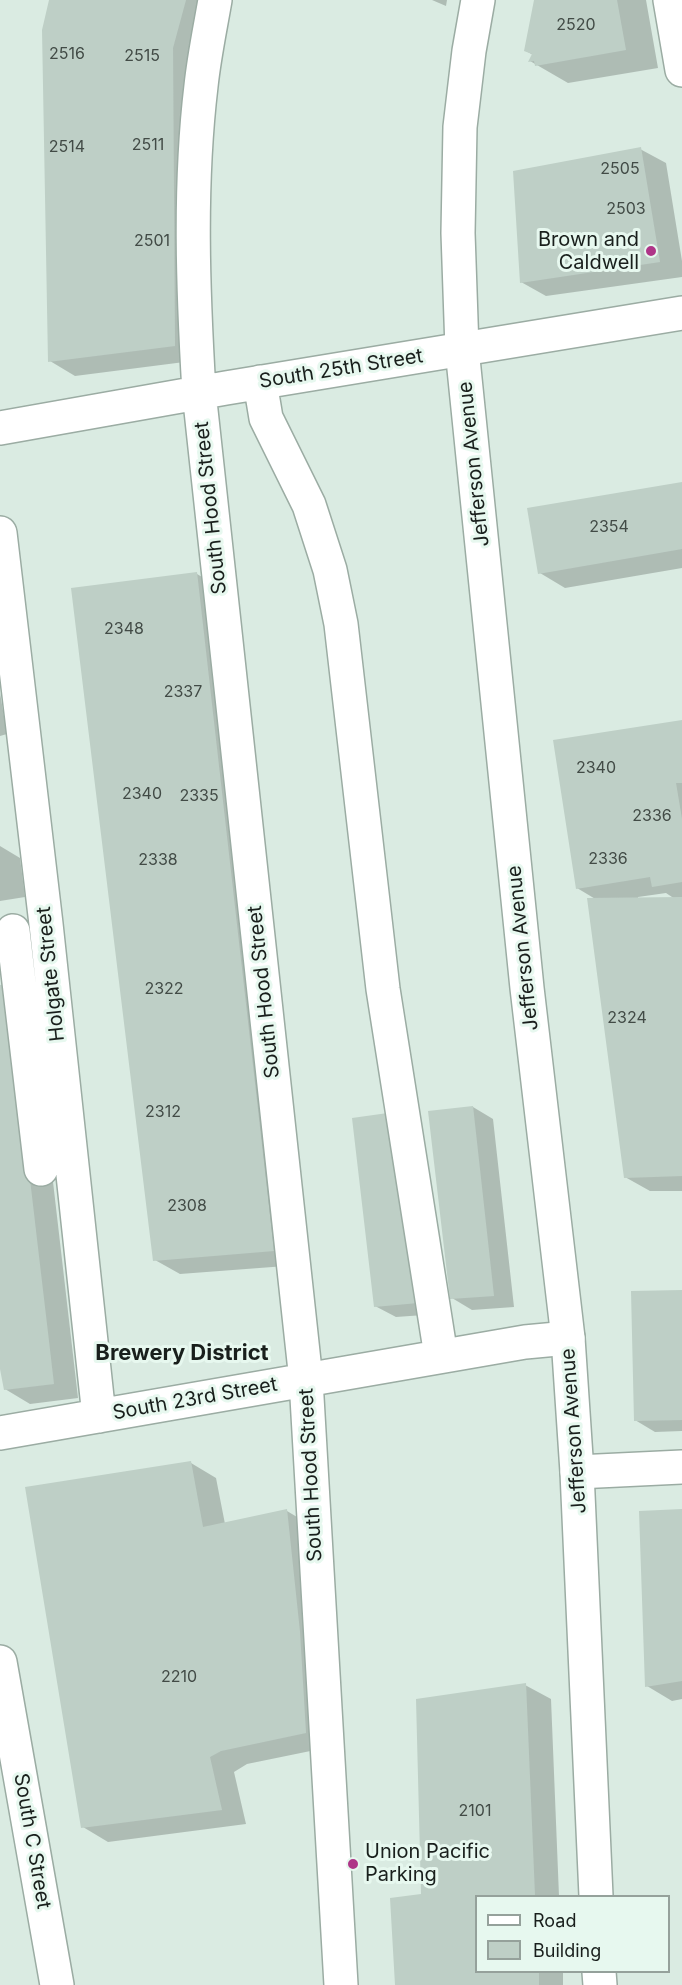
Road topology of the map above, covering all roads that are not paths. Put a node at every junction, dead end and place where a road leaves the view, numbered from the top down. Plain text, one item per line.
1 (214, 0) edge
2 (478, 0) edge
3 (670, 0) edge
4 (682, 70) edge
5 (682, 313) edge
6 (462, 349) junction
7 (260, 382) junction
8 (199, 392) junction
9 (0, 428) edge
10 (0, 533) edge
11 (46, 924) junction
12 (7, 932) edge
13 (41, 1169) dead end
14 (568, 1338) junction
15 (441, 1356) junction
16 (306, 1380) junction
17 (99, 1416) junction
18 (0, 1432) edge
19 (682, 1467) edge
20 (577, 1472) junction
21 (0, 1662) edge
22 (596, 1895) edge
23 (57, 1985) edge
24 (341, 1985) edge

1 - 8 street, South Hood Street
2 - 6 street, Jefferson Avenue
3 - 4 street
5 - 6 street, South 25th Street
6 - 7 street, South 25th Street
6 - 14 street, Jefferson Avenue
7 - 8 street, South 25th Street
7 - 15 street
8 - 9 street, South 25th Street
8 - 16 street, South Hood Street
10 - 11 street, Holgate Street
11 - 12 street
11 - 17 street, Holgate Street
12 - 13 street
14 - 15 street, South 23rd Street
14 - 20 street, Jefferson Avenue
15 - 16 street, South 23rd Street
16 - 17 street, South 23rd Street
16 - 24 street, South Hood Street
17 - 18 street, South 23rd Street
19 - 20 street
20 - 22 street, Jefferson Avenue
21 - 23 street, South C Street

